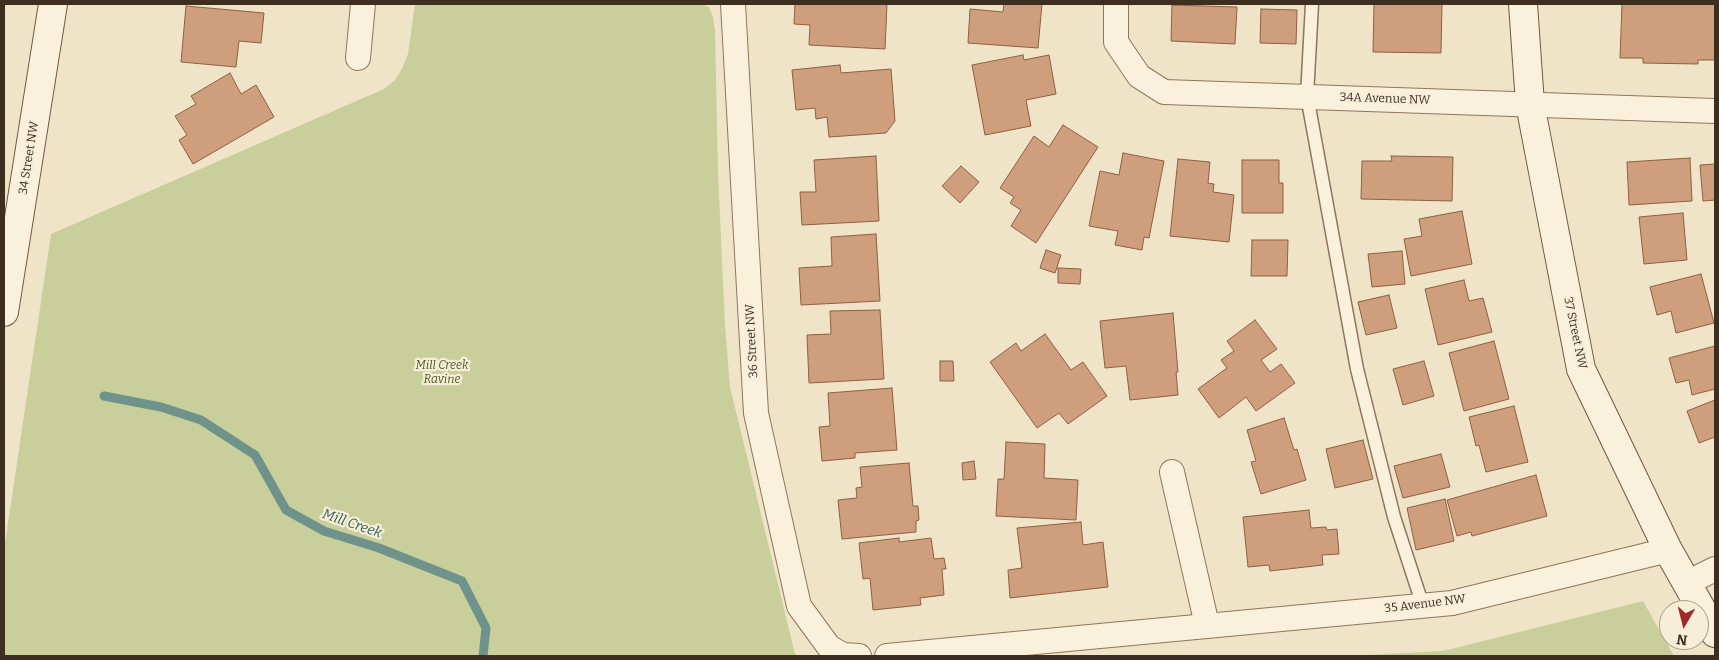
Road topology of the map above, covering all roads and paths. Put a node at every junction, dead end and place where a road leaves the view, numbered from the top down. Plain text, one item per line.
1 (53, 4) edge
2 (363, 4) edge
3 (733, 4) edge
4 (1116, 4) edge
5 (1312, 4) edge
6 (1523, 4) edge
7 (358, 58) dead end
8 (1308, 96) junction
9 (1530, 104) junction
10 (1715, 111) edge
11 (4, 312) edge
12 (1172, 472) dead end
13 (1668, 550) junction
14 (1715, 569) edge
15 (1687, 583) junction
16 (1423, 606) junction
17 (1207, 625) junction
18 (1715, 633) edge
19 (851, 656) edge
20 (887, 656) edge

1 - 11 street, 34 Street NW
2 - 7 street
3 - 19 street, 36 Street NW
4 - 8 street, 34A Avenue NW
5 - 8 lane
6 - 9 street, 37 Street NW
8 - 9 street, 34A Avenue NW
8 - 16 lane
9 - 10 street, 34A Avenue NW
9 - 13 street, 37 Street NW
12 - 17 street
13 - 15 street, 37 Street NW
13 - 16 street, 35 Avenue NW
14 - 15 street
15 - 18 street, 37 Street NW
16 - 17 street, 35 Avenue NW
17 - 20 street, 35 Avenue NW

